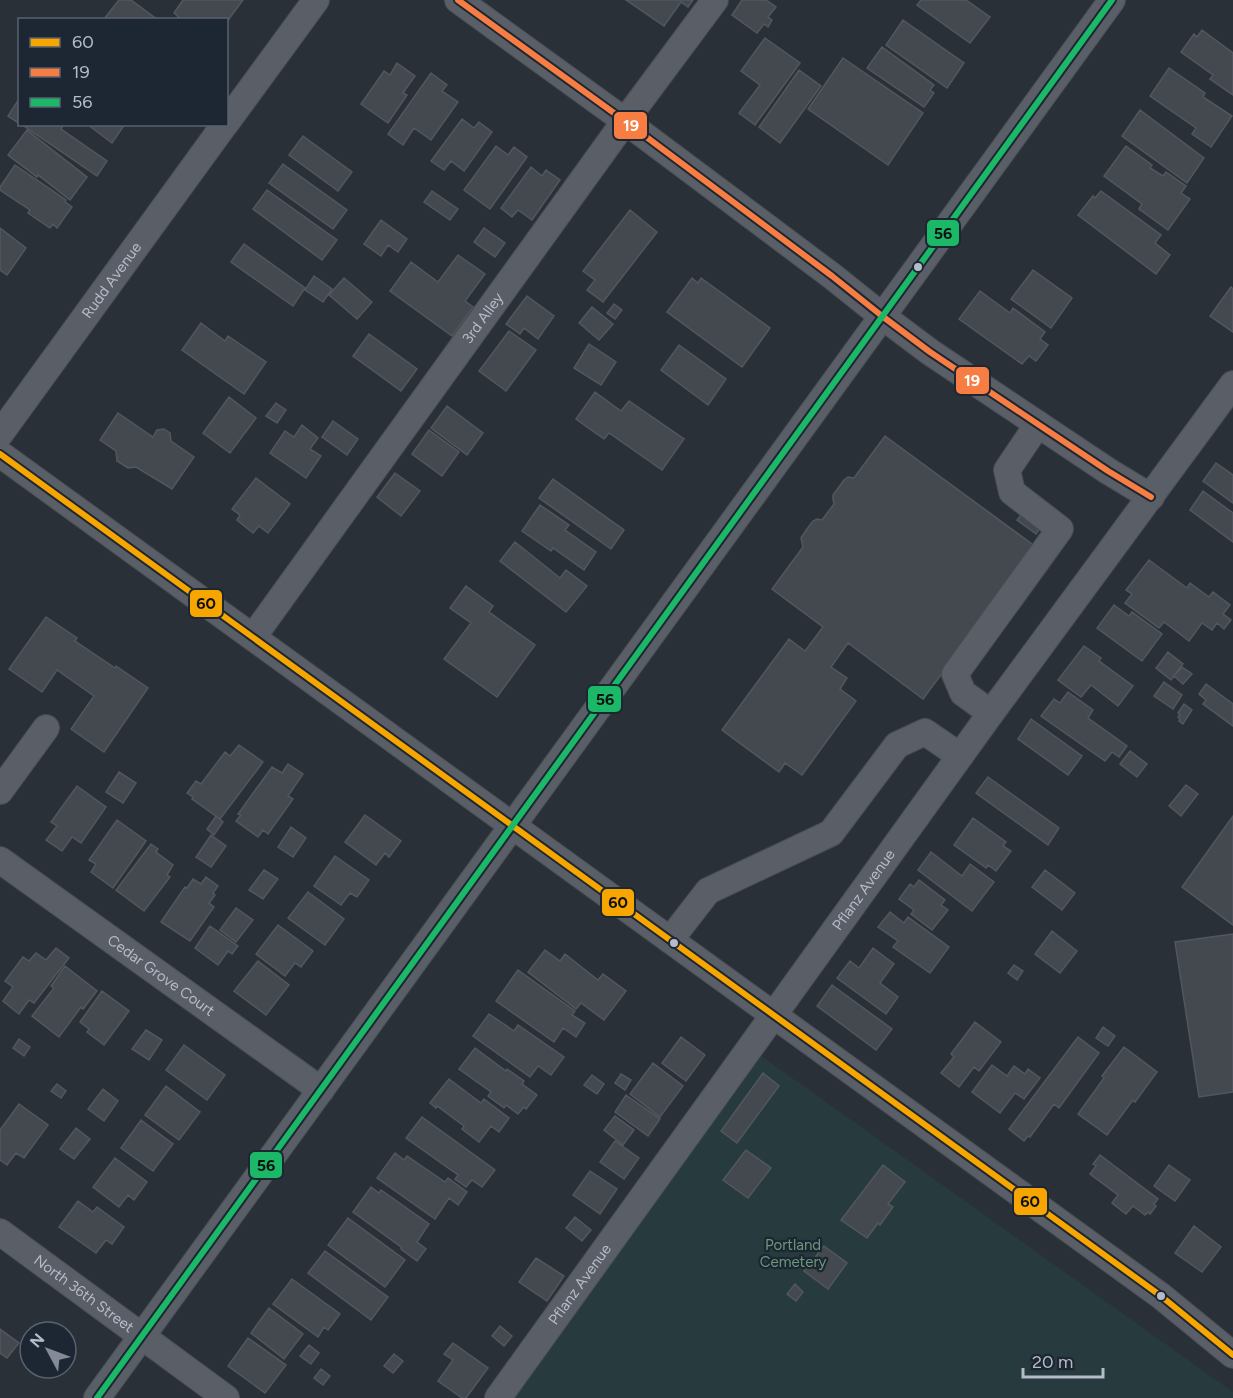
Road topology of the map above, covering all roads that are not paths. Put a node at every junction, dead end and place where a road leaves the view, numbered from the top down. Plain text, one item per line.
1 (316, 0) edge
2 (458, 0) edge
3 (715, 0) edge
4 (1112, 0) edge
5 (228, 121) edge
6 (625, 121) junction
7 (225, 126) edge
8 (882, 316) junction
9 (1233, 384) edge
10 (1038, 424) junction
11 (0, 434) edge
12 (0, 454) edge
13 (1151, 496) junction
14 (253, 637) junction
15 (991, 713) junction
16 (46, 728) dead end
17 (960, 756) junction
18 (0, 791) edge
19 (513, 825) junction
20 (0, 860) edge
21 (670, 940) junction
22 (773, 1015) junction
23 (321, 1090) junction
24 (0, 1232) edge
25 (142, 1336) junction
26 (1233, 1355) edge
27 (97, 1398) edge
28 (226, 1398) edge
29 (498, 1398) edge

1 - 5 street, Rudd Avenue
2 - 6 street
3 - 6 street, 3rd Alley
4 - 8 street
6 - 8 street
6 - 14 street, 3rd Alley
7 - 11 street, Rudd Avenue
8 - 10 street
8 - 19 street
9 - 13 street, Pflanz Avenue
10 - 13 street
10 - 15 street
12 - 14 street
13 - 15 street, Pflanz Avenue
14 - 19 street
15 - 17 street, Pflanz Avenue
16 - 18 street
17 - 21 street
17 - 22 street, Pflanz Avenue
19 - 21 street
19 - 23 street
20 - 23 street, Cedar Grove Court
21 - 22 street
22 - 26 street
22 - 29 street, Pflanz Avenue
23 - 25 street
24 - 25 street, North 36th Street
25 - 27 street
25 - 28 street, North 36th Street

